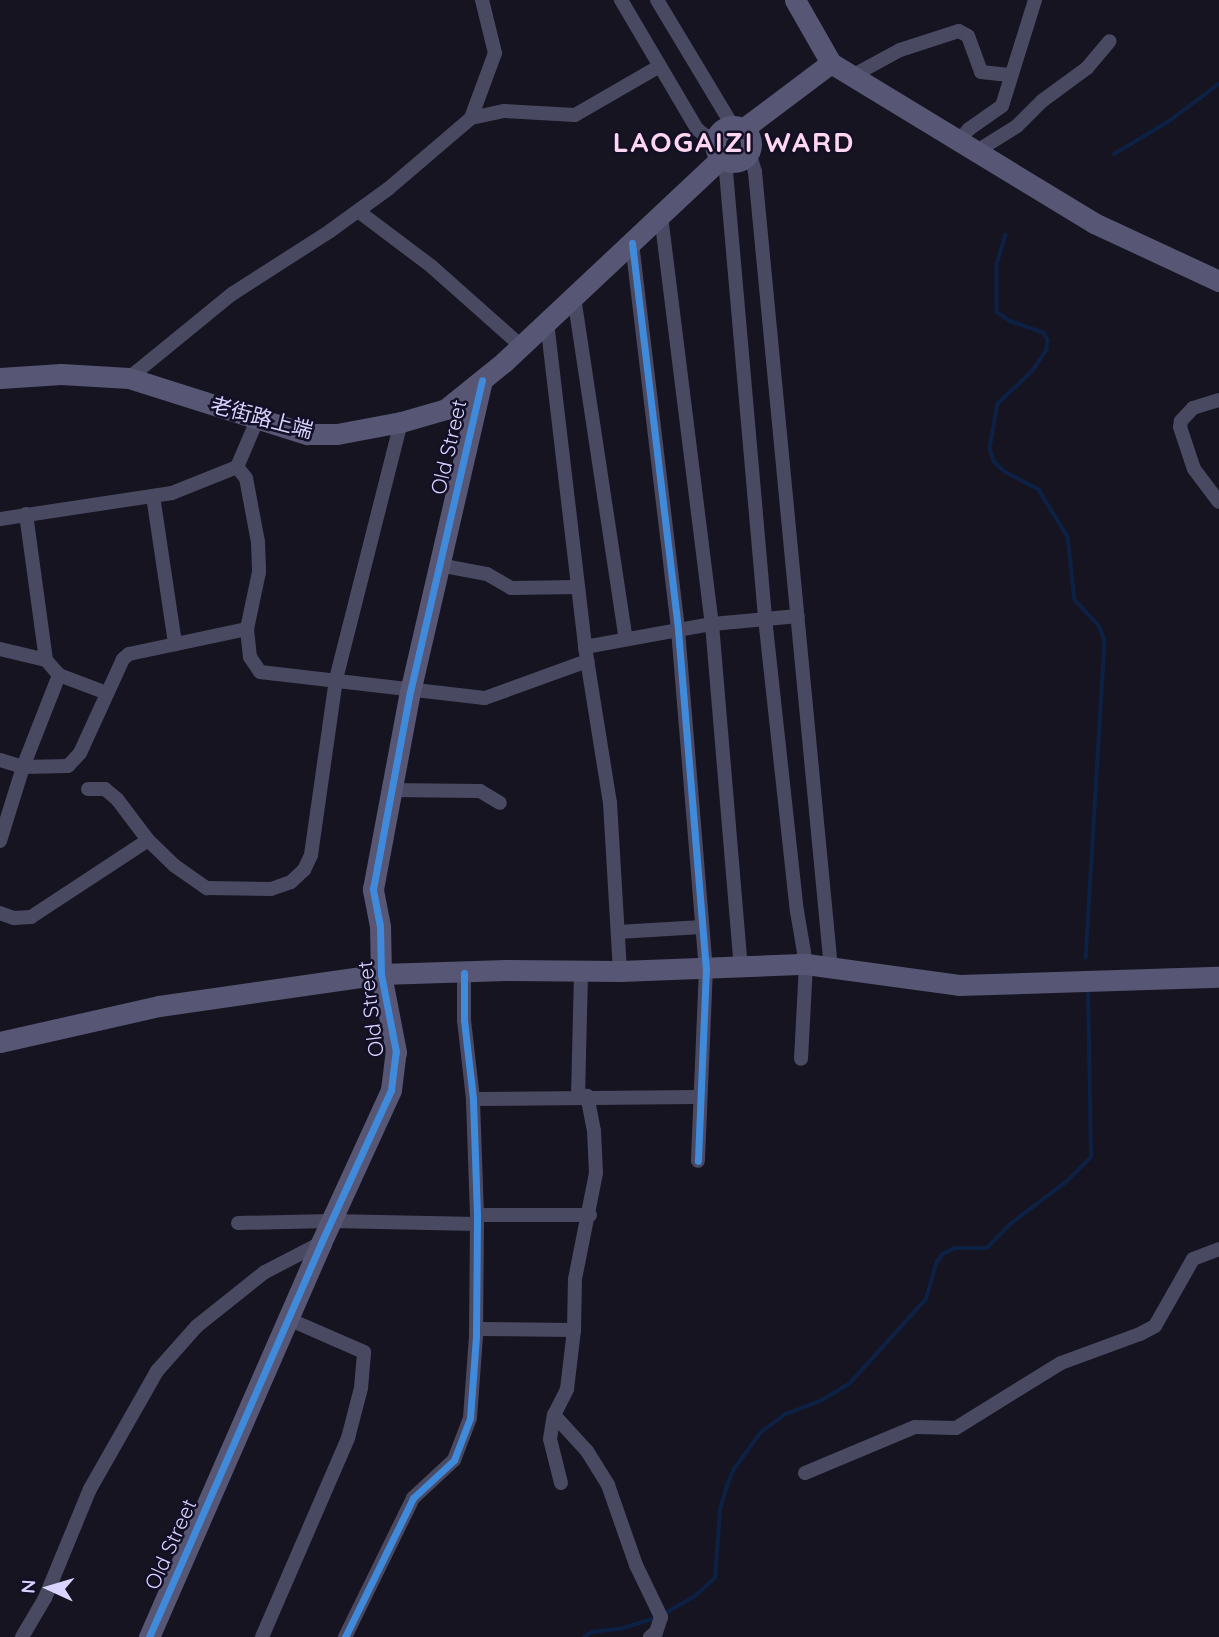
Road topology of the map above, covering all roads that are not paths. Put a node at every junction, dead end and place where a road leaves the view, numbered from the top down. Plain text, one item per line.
1 (482, 0) edge
2 (621, 0) edge
3 (657, 0) edge
4 (795, 0) edge
5 (1035, 0) edge
6 (1110, 41) dead end
7 (831, 63) junction
8 (660, 66) junction
9 (854, 75) junction
10 (1009, 75) junction
11 (471, 118) junction
12 (738, 127) junction
13 (969, 145) junction
14 (749, 152) junction
15 (720, 154) junction
16 (358, 211) junction
17 (661, 216) junction
18 (632, 243) junction
19 (1219, 281) edge
20 (574, 297) junction
21 (547, 322) junction
22 (521, 346) junction
23 (6, 376) edge
24 (129, 378) junction
25 (482, 380) junction
26 (1219, 400) edge
27 (258, 418) junction
28 (401, 422) junction
29 (237, 467) junction
30 (153, 496) junction
31 (1219, 502) edge
32 (26, 514) junction
33 (0, 519) edge
34 (439, 565) junction
35 (578, 587) junction
36 (798, 616) junction
37 (765, 618) junction
38 (712, 624) junction
39 (247, 629) junction
40 (678, 630) junction
41 (626, 639) junction
42 (175, 644) junction
43 (0, 649) edge
44 (586, 654) junction
45 (46, 660) junction
46 (59, 675) junction
47 (336, 679) junction
48 (410, 692) junction
49 (107, 693) junction
50 (0, 760) edge
51 (23, 767) junction
52 (88, 789) dead end
53 (389, 790) junction
54 (500, 803) dead end
55 (148, 840) junction
56 (0, 841) edge
57 (0, 913) edge
58 (702, 927) junction
59 (618, 932) junction
60 (807, 964) junction
61 (741, 966) junction
62 (706, 968) junction
63 (831, 968) junction
64 (581, 970) junction
65 (620, 971) junction
66 (381, 974) junction
67 (464, 974) junction
68 (1219, 977) edge
69 (0, 1042) edge
70 (801, 1059) dead end
71 (582, 1096) junction
72 (698, 1097) junction
73 (472, 1099) junction
74 (698, 1161) dead end
75 (590, 1215) junction
76 (477, 1219) junction
77 (331, 1221) junction
78 (238, 1223) dead end
79 (321, 1243) junction
80 (1219, 1249) edge
81 (288, 1319) junction
82 (476, 1329) junction
83 (574, 1330) junction
84 (554, 1415) junction
85 (805, 1472) dead end
86 (561, 1483) dead end
87 (22, 1637) edge
88 (149, 1637) edge
89 (262, 1637) edge
90 (345, 1637) edge
91 (650, 1637) edge

1 - 11 street
2 - 8 street
3 - 12 street
4 - 7 main road
5 - 10 street
6 - 13 street
7 - 9 main road
7 - 12 main road
8 - 11 street
8 - 15 street
9 - 10 street
9 - 13 main road
10 - 13 street
11 - 16 street
12 - 14 main road
12 - 15 main road
13 - 19 main road
14 - 15 main road
14 - 36 street
15 - 17 main road, 老街路上端
15 - 37 street
16 - 22 street
16 - 24 street
17 - 18 main road, 老街路上端
17 - 38 street
18 - 20 main road, 老街路上端
18 - 40 street
20 - 21 main road, 老街路上端
20 - 41 street
21 - 22 main road, 老街路上端
21 - 35 street
22 - 25 main road, 老街路上端
23 - 24 main road, 老街路上端
24 - 27 main road, 老街路上端
25 - 28 main road, 老街路上端
25 - 34 main road, Old Street
26 - 31 street
27 - 28 main road, 老街路上端
27 - 29 street
28 - 47 street
29 - 30 street
29 - 39 street
30 - 32 street
30 - 42 street
32 - 33 street
32 - 45 street
34 - 35 street
34 - 48 main road, Old Street
35 - 44 street
36 - 37 street
36 - 63 street
37 - 38 street
37 - 60 street
38 - 40 street
38 - 61 street
39 - 42 street
39 - 47 street
40 - 41 street
40 - 58 street
41 - 44 street
42 - 49 street
43 - 45 street
44 - 48 street
44 - 59 street
45 - 46 street
46 - 49 street
46 - 51 street
47 - 48 street
47 - 55 street
48 - 53 main road, Old Street
49 - 51 street
50 - 51 street
51 - 56 street
52 - 55 street
53 - 54 street
53 - 66 main road, Old Street
55 - 57 street
58 - 59 street
58 - 62 street
59 - 65 street
60 - 61 main road
60 - 63 main road
60 - 70 street
61 - 62 main road
62 - 65 main road
62 - 72 street
63 - 68 main road
64 - 65 main road
64 - 67 main road
64 - 71 street
66 - 67 main road
66 - 69 main road
66 - 77 main road, Old Street
67 - 73 street
71 - 72 street
71 - 73 street
71 - 75 street
72 - 74 street
73 - 76 street
75 - 76 street
75 - 83 street
76 - 77 street
76 - 82 street
77 - 78 street
77 - 79 main road, Old Street
79 - 81 main road, Old Street
79 - 87 street
80 - 85 street
81 - 88 main road, Old Street
81 - 89 street
82 - 83 street
82 - 90 street
83 - 84 street
84 - 86 street
84 - 91 street

